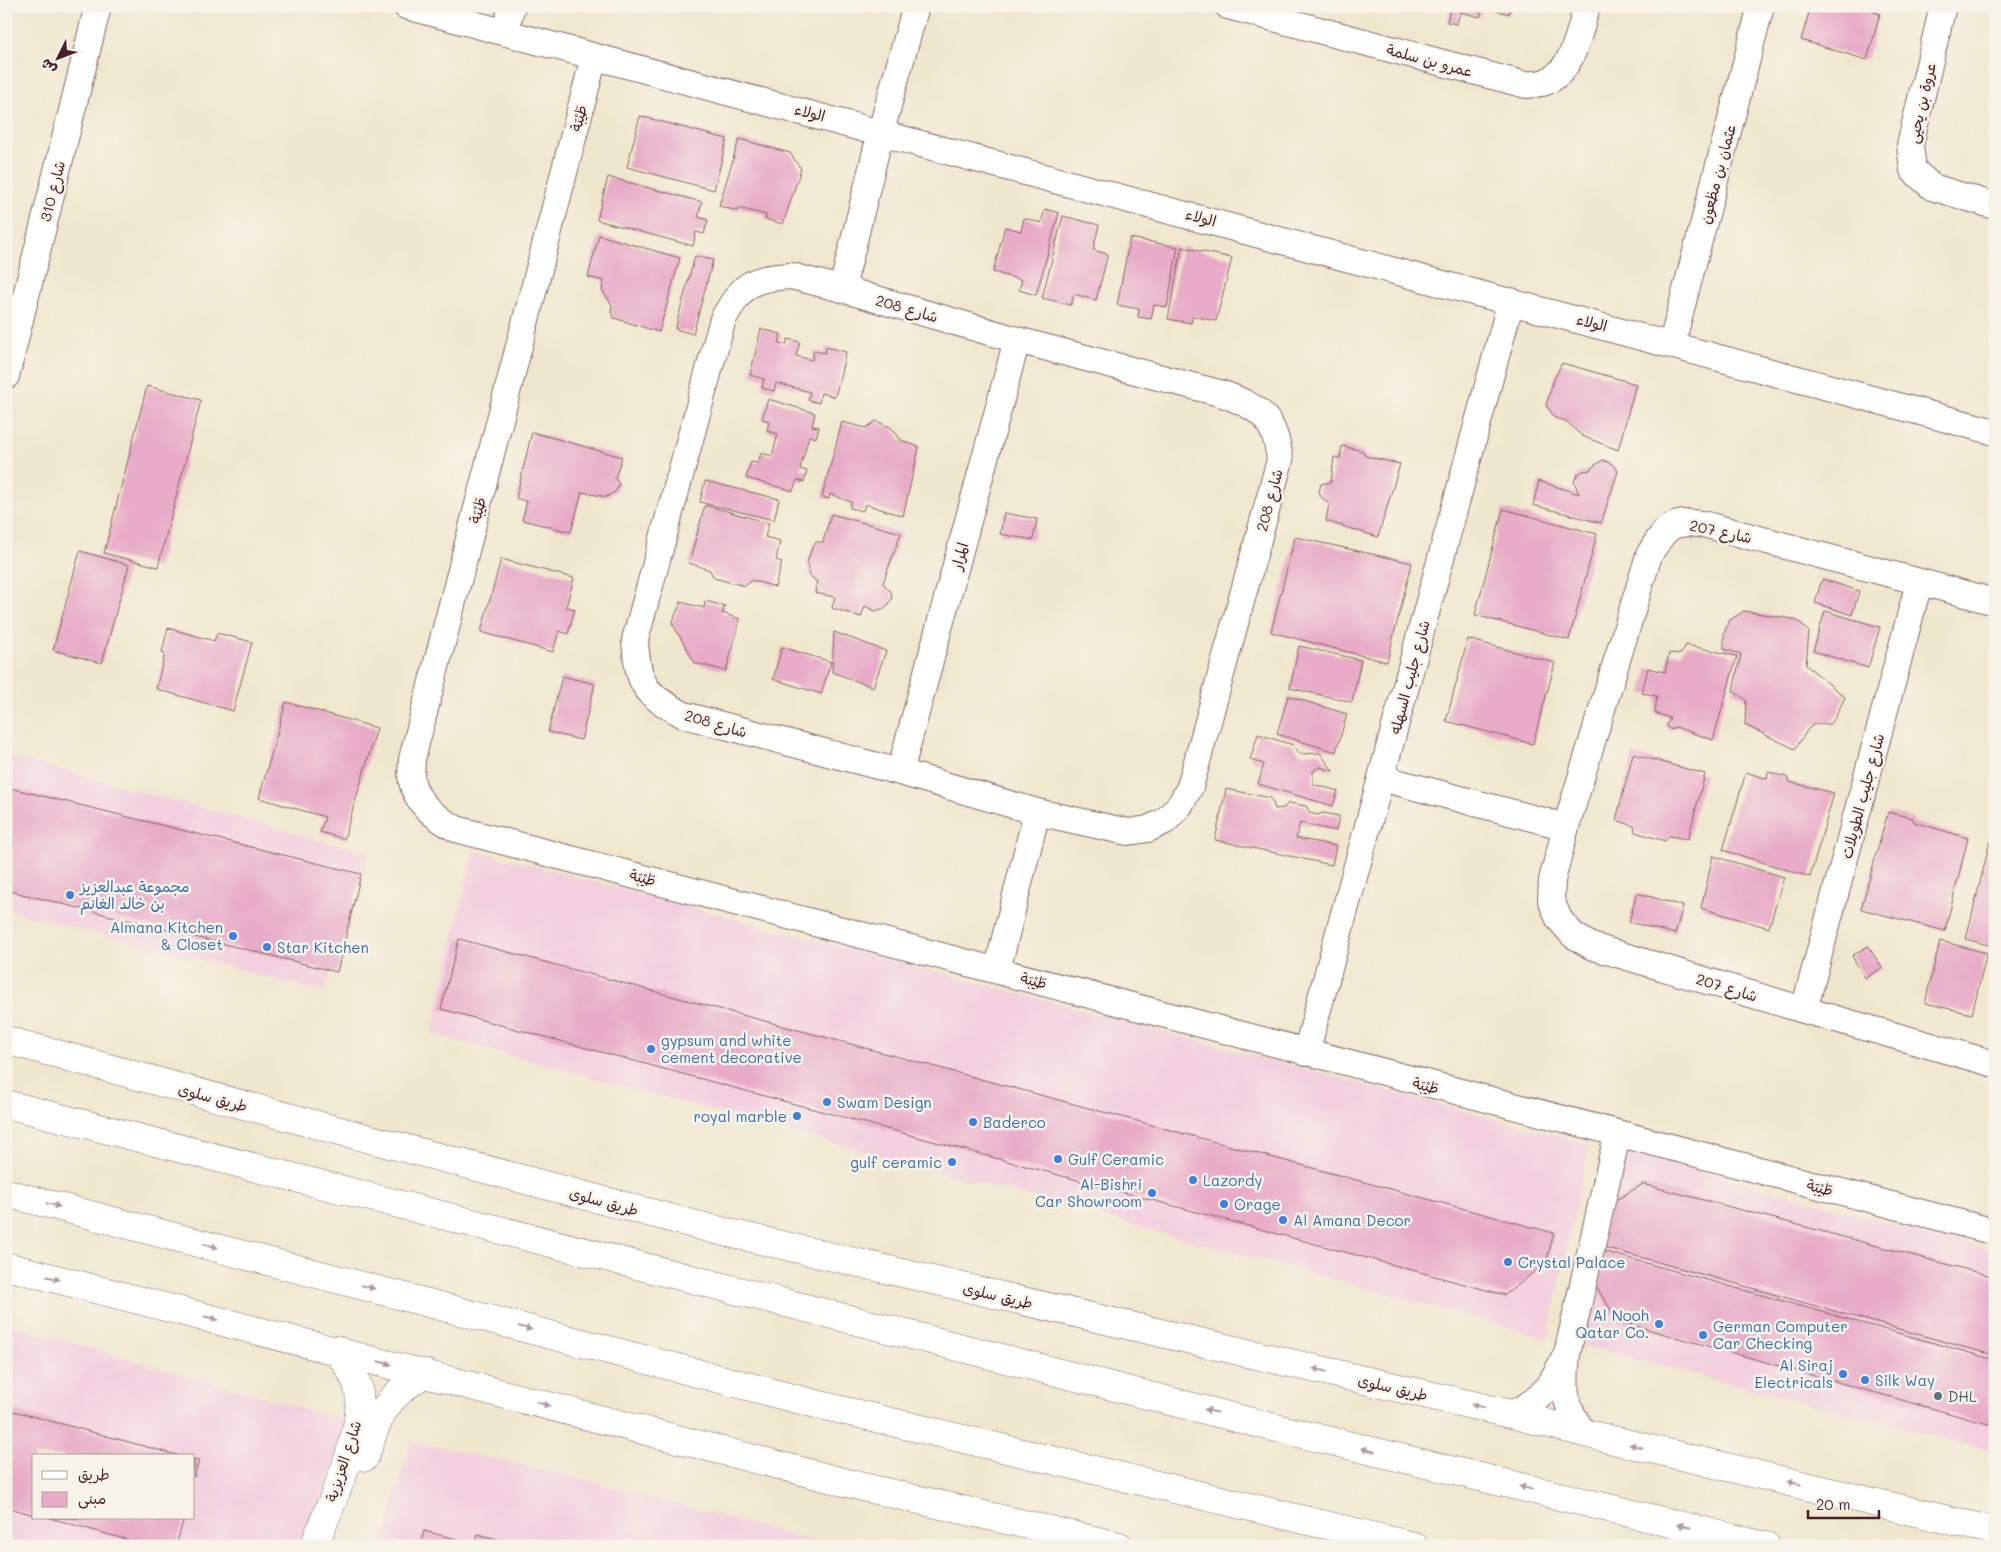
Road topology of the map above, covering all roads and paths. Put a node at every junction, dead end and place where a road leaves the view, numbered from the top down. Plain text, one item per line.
1 (98, 6) edge
2 (406, 6) edge
3 (512, 6) edge
4 (916, 6) edge
5 (1228, 6) edge
6 (1587, 6) edge
7 (1762, 6) edge
8 (1943, 6) edge
9 (505, 32) junction
10 (594, 57) junction
11 (881, 130) junction
12 (1995, 206) edge
13 (842, 289) junction
14 (1511, 301) junction
15 (1017, 340) junction
16 (1672, 343) junction
17 (6, 376) edge
18 (1995, 432) edge
19 (1919, 582) junction
20 (1995, 602) edge
21 (900, 772) junction
22 (1381, 778) junction
23 (1037, 812) junction
24 (1566, 827) junction
25 (997, 970) junction
26 (1804, 1010) junction
27 (6, 1040) edge
28 (1306, 1053) junction
29 (1995, 1064) edge
30 (6, 1104) edge
31 (1617, 1136) junction
32 (6, 1193) edge
33 (1995, 1232) edge
34 (6, 1266) edge
35 (337, 1350) junction
36 (1567, 1354) junction
37 (425, 1373) junction
38 (1511, 1414) junction
39 (1584, 1433) junction
40 (1995, 1531) edge
41 (314, 1546) edge
42 (334, 1546) edge
43 (1119, 1546) edge
44 (1414, 1546) edge
45 (1766, 1546) edge

1 - 17 street, شارع 310
2 - 9 street, الولاء
3 - 9 street
4 - 11 street
5 - 6 street, عمرو بن سلمة
7 - 16 street, عثمان بن مظعون
8 - 12 street, عروة بن يحيى
9 - 10 street, الولاء
10 - 11 street, الولاء
10 - 25 street, طَيْبَة
11 - 13 street
11 - 14 street, الولاء
13 - 15 street, شارع 208
13 - 21 street, شارع 208
14 - 16 street, الولاء
14 - 22 street, شارع جليب السهله
15 - 21 street, المرار
15 - 23 street, شارع 208
16 - 18 street, الولاء
19 - 20 street, شارع 207
19 - 24 street, شارع 207
19 - 26 street, شارع جليب الطويلات
21 - 23 street, شارع 208
22 - 24 street
22 - 28 street, شارع جليب السهله
23 - 25 street
24 - 26 street, شارع 207
25 - 28 street, طَيْبَة
26 - 29 street, شارع 207
38 -> 27 main road, طريق سلوى
28 - 31 street, طَيْبَة
45 -> 30 main road
31 - 33 street, طَيْبَة
31 - 36 street
32 -> 44 main road
34 -> 35 main road
35 -> 37 main road
35 - 41 main road, شارع العزيزية
36 - 38 street
36 - 39 street
37 - 42 main road, شارع العزيزية
37 -> 43 main road
38 - 39 main road, طريق سلوى
40 -> 39 main road, طريق سلوى

